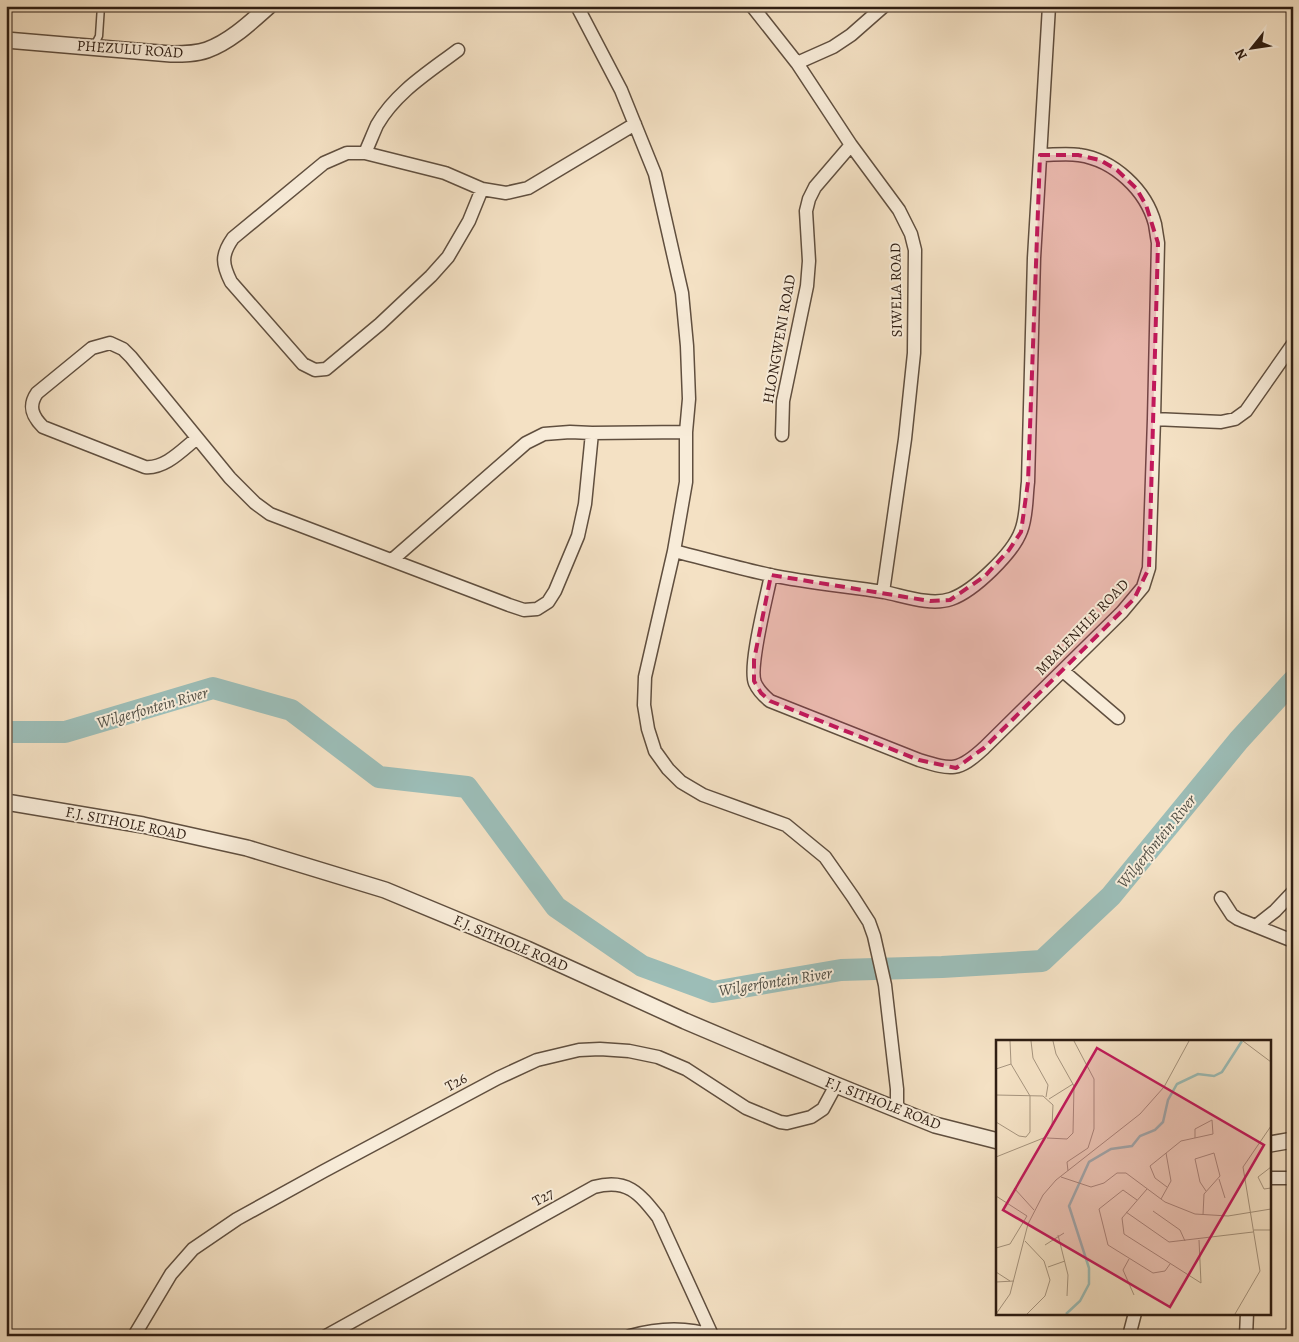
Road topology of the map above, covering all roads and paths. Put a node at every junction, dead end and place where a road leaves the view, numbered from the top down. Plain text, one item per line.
1 (102, 6) edge
2 (269, 6) edge
3 (576, 6) edge
4 (752, 6) edge
5 (884, 6) edge
6 (1049, 6) edge
7 (6, 40) edge
8 (93, 47) junction
9 (458, 50) dead end
10 (797, 64) junction
11 (635, 124) junction
12 (852, 145) junction
13 (365, 153) junction
14 (1040, 155) junction
15 (482, 189) junction
16 (1293, 344) edge
17 (1154, 419) junction
18 (686, 432) junction
19 (592, 433) junction
20 (782, 435) dead end
21 (197, 438) junction
22 (674, 551) junction
23 (392, 560) junction
24 (771, 575) junction
25 (883, 592) junction
26 (1063, 671) junction
27 (1118, 718) dead end
28 (6, 802) edge
29 (1293, 892) edge
30 (1221, 898) dead end
31 (1256, 926) junction
32 (1293, 941) edge
33 (836, 1085) junction
34 (896, 1109) junction
35 (996, 1140) edge
36 (1293, 1140) edge
37 (1272, 1144) edge
38 (1272, 1178) edge
39 (1293, 1178) edge
40 (1135, 1314) edge
41 (1247, 1314) edge
42 (713, 1335) edge
43 (134, 1336) edge
44 (326, 1336) edge
45 (630, 1336) edge
46 (1129, 1336) edge
47 (1246, 1336) edge

1 - 8 lane
2 - 8 street, PHEZULU ROAD
3 - 11 street
4 - 10 street, SIWELA ROAD
5 - 10 street
6 - 14 street
7 - 8 street, PHEZULU ROAD
9 - 13 street
10 - 12 street, SIWELA ROAD
11 - 15 street
11 - 18 street
12 - 20 street, HLONGWENI ROAD
12 - 25 street, SIWELA ROAD
13 - 15 street
13 - 15 street
14 - 17 street, MBALENHLE ROAD
14 - 25 street
16 - 17 street
17 - 26 street, MBALENHLE ROAD
18 - 19 street
18 - 22 street
19 - 23 street
19 - 23 street
21 - 21 street
21 - 23 street
22 - 24 street
22 - 34 street
24 - 25 street
24 - 26 street, MBALENHLE ROAD
26 - 27 street
28 - 33 street, F.J. SITHOLE ROAD
29 - 31 street
30 - 31 street
31 - 32 street
33 - 34 street, F.J. SITHOLE ROAD
33 - 43 street, T26
34 - 35 street, F.J. SITHOLE ROAD
36 - 37 street
38 - 39 street
40 - 46 street
41 - 47 street
42 - 44 street, T27
42 - 45 street

